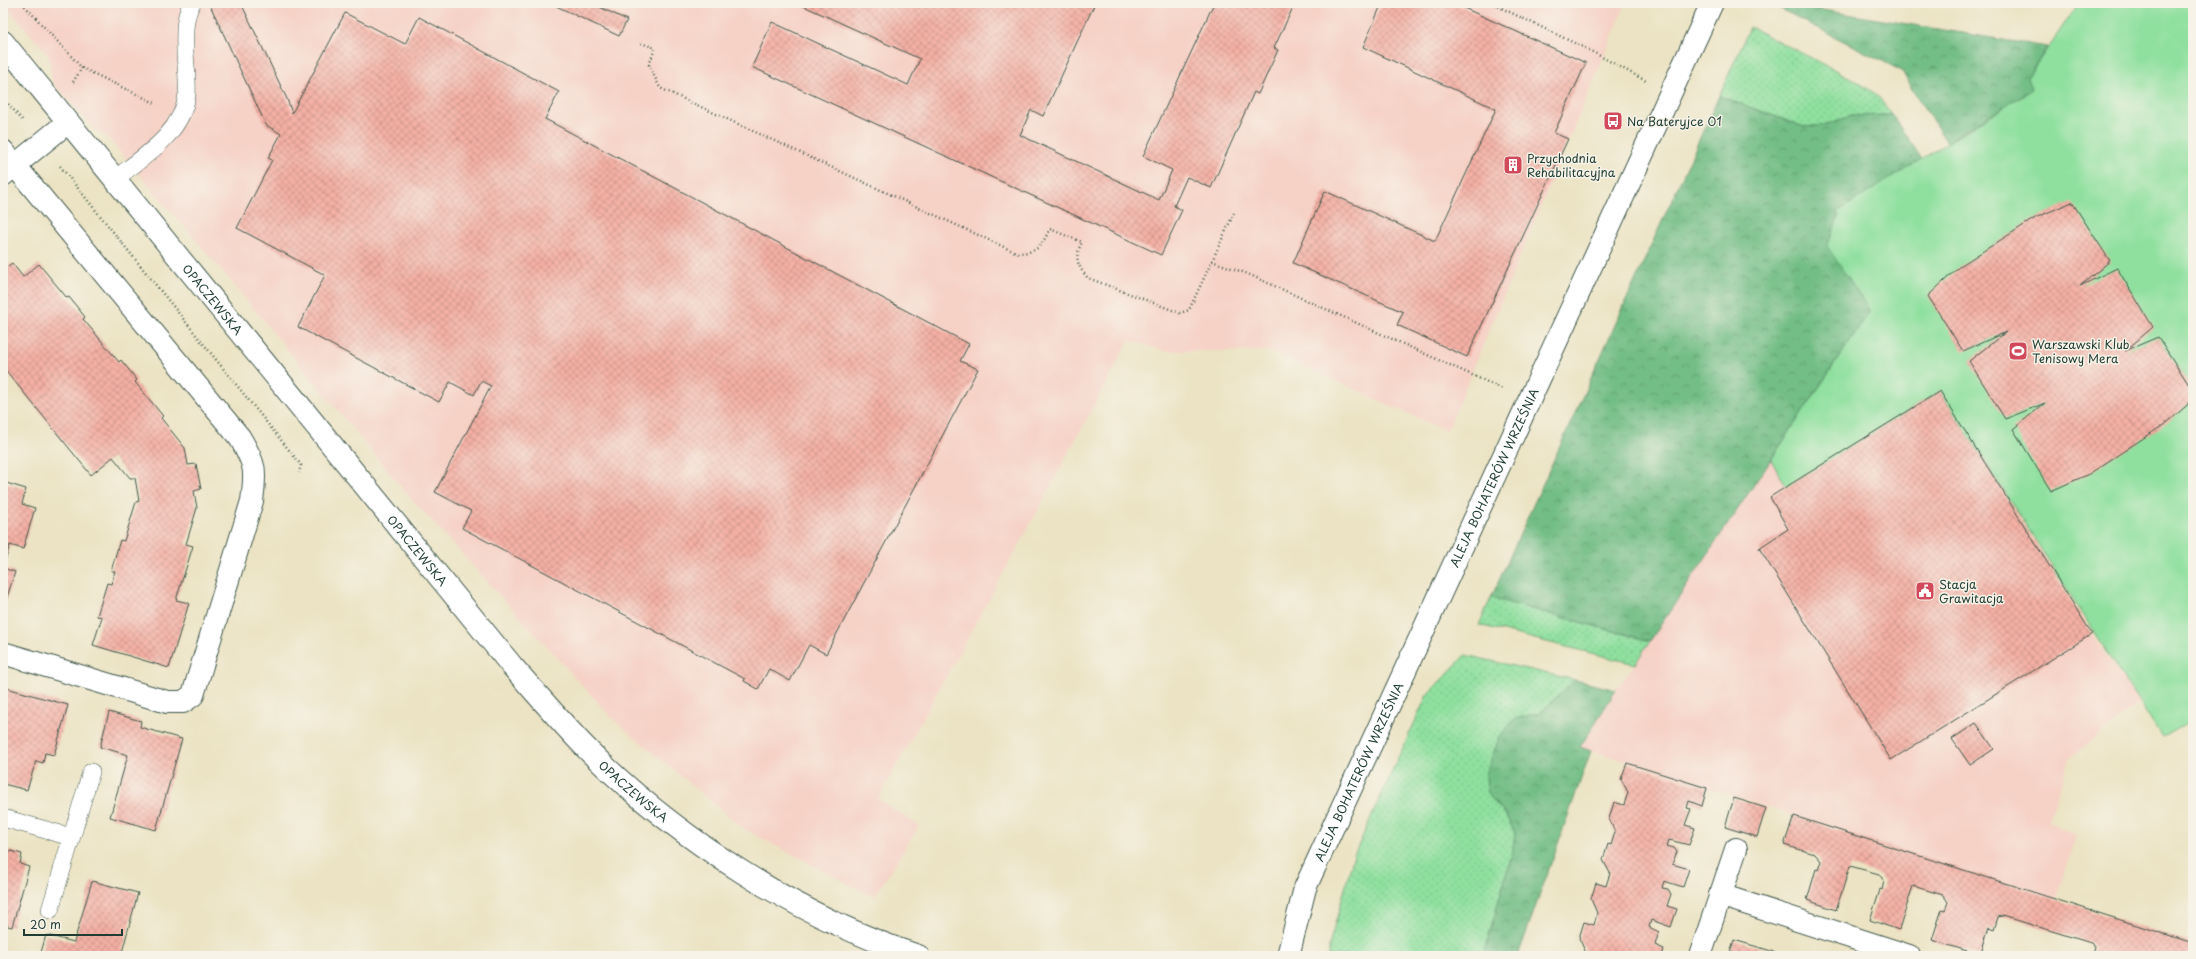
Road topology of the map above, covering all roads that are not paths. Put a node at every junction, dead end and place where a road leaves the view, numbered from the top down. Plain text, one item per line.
1 (192, 3) edge
2 (1712, 3) edge
3 (3, 42) edge
4 (68, 122) junction
5 (7, 164) edge
6 (115, 179) junction
7 (3, 653) edge
8 (91, 772) dead end
9 (3, 818) edge
10 (71, 837) junction
11 (1736, 849) dead end
12 (1720, 895) junction
13 (50, 910) dead end
14 (918, 956) edge
15 (1288, 956) edge
16 (1700, 956) edge
17 (1909, 956) edge

1 - 6 lane
2 - 15 street, ALEJA BOHATERÓW WRZEŚNIA
3 - 4 street, OPACZEWSKA
4 - 5 street
4 - 6 street, OPACZEWSKA
5 - 7 street
6 - 14 street, OPACZEWSKA
8 - 10 lane
9 - 10 lane
10 - 13 lane
11 - 12 street
12 - 16 street
12 - 17 street

